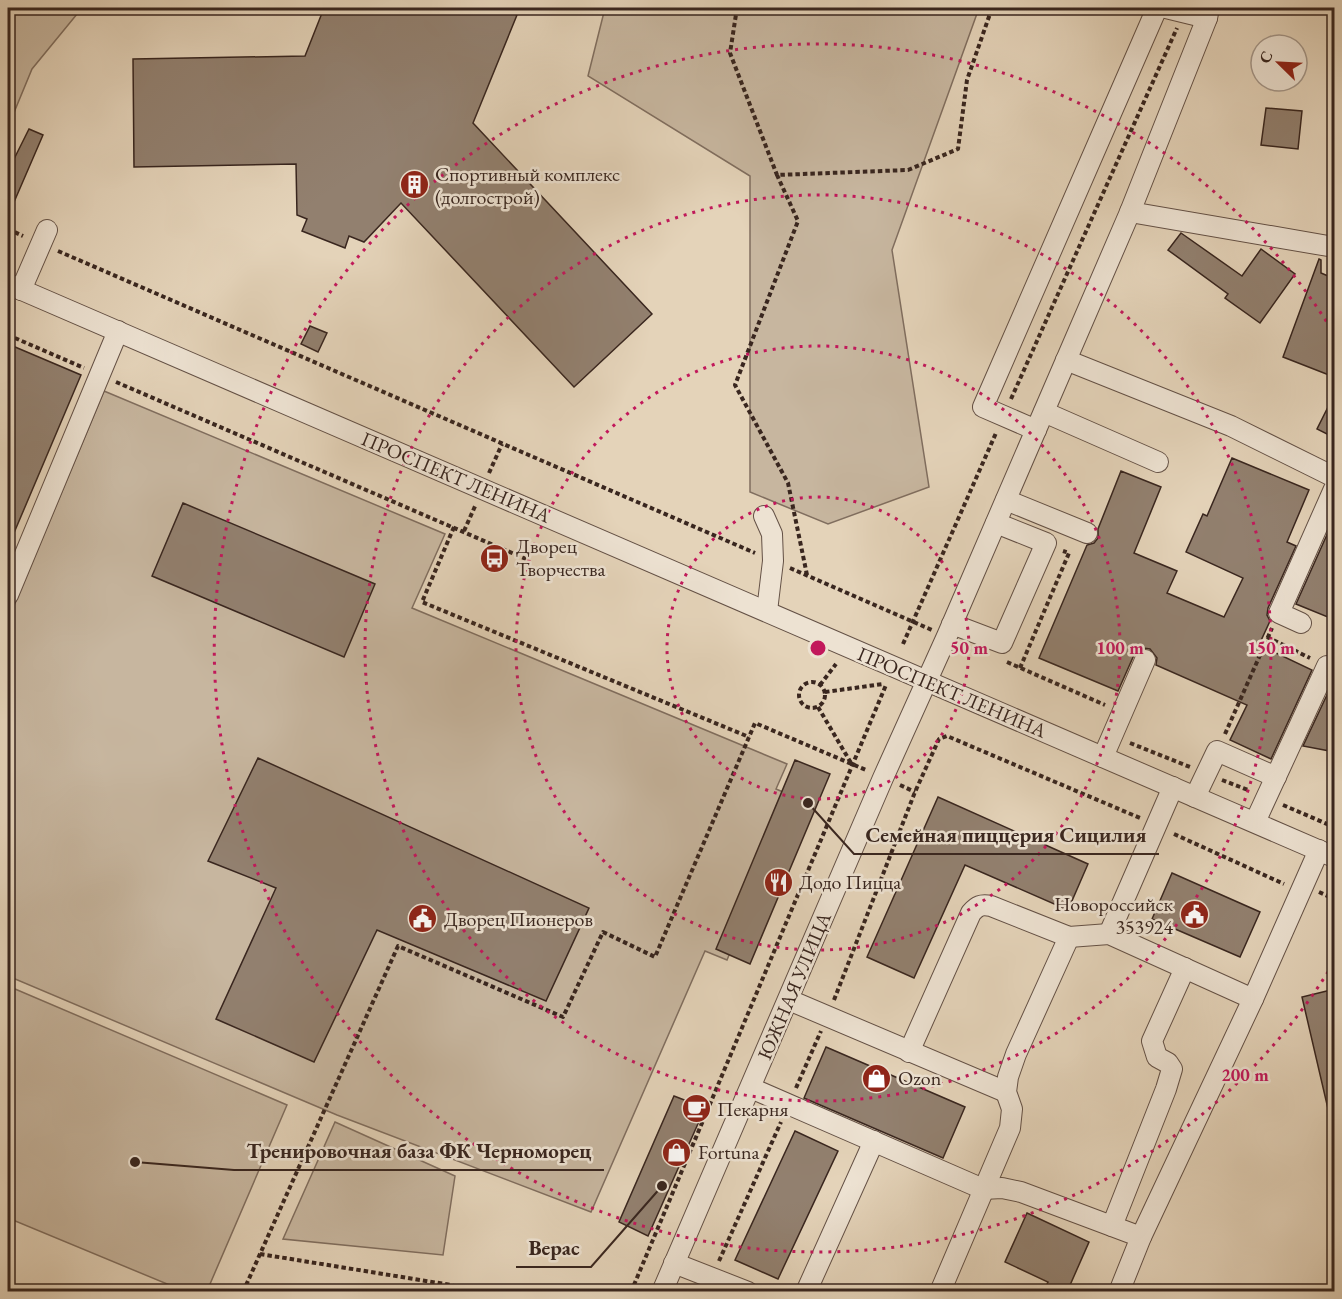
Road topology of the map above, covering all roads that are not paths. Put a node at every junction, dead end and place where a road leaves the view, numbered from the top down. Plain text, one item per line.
1 (1157, 8) edge
2 (1175, 10) edge
3 (1208, 13) edge
4 (1130, 212) junction
5 (44, 237) road end
6 (1335, 247) edge
7 (14, 287) edge
8 (118, 331) junction
9 (1066, 360) junction
10 (1040, 421) junction
11 (1158, 462) dead end
12 (1335, 477) edge
13 (1335, 489) edge
14 (1006, 500) junction
15 (764, 516) dead end
16 (996, 523) junction
17 (1087, 533) dead end
18 (15, 558) edge
19 (8, 595) edge
20 (767, 611) junction
21 (1301, 623) dead end
22 (952, 624) junction
23 (1145, 660) dead end
24 (1327, 666) road end
25 (928, 680) junction
26 (1103, 757) junction
27 (1276, 777) junction
28 (1173, 787) junction
29 (1196, 797) junction
30 (1255, 822) junction
31 (1327, 853) edge
32 (1109, 934) junction
33 (1069, 937) junction
34 (1185, 968) junction
35 (1253, 999) junction
36 (789, 1000) junction
37 (909, 1052) junction
38 (751, 1088) junction
39 (1006, 1092) junction
40 (874, 1141) junction
41 (983, 1189) junction
42 (1112, 1226) junction
43 (1142, 1237) junction
44 (674, 1263) junction
45 (662, 1292) edge
46 (748, 1292) edge
47 (807, 1292) edge
48 (940, 1292) edge
49 (1119, 1292) edge

1 - 10 street
2 - 3 street
3 - 4 street, ЮЖНАЯ УЛИЦА
4 - 6 street
4 - 9 street, ЮЖНАЯ УЛИЦА
5 - 7 street
7 - 8 street, ПРОСПЕКТ ЛЕНИНА
8 - 18 street
8 - 20 street, ПРОСПЕКТ ЛЕНИНА
9 - 10 street, ЮЖНАЯ УЛИЦА
9 - 12 street
10 - 11 street
10 - 14 street, ЮЖНАЯ УЛИЦА
13 - 21 street
14 - 16 street, ЮЖНАЯ УЛИЦА
14 - 17 street
15 - 20 street
16 - 22 street, ЮЖНАЯ УЛИЦА
16 - 22 street
18 - 19 street
20 - 25 street, ПРОСПЕКТ ЛЕНИНА
22 - 25 street, ЮЖНАЯ УЛИЦА
23 - 26 street
24 - 27 street
25 - 26 street, ПРОСПЕКТ ЛЕНИНА
25 - 36 street, ЮЖНАЯ УЛИЦА
26 - 28 street, ПРОСПЕКТ ЛЕНИНА
27 - 29 street
27 - 30 street
28 - 29 street, ПРОСПЕКТ ЛЕНИНА
28 - 32 street
29 - 30 street, ПРОСПЕКТ ЛЕНИНА
30 - 31 street, ПРОСПЕКТ ЛЕНИНА
31 - 35 street
32 - 33 street
32 - 34 street
33 - 37 street
33 - 39 street
34 - 35 street
34 - 42 street
35 - 43 street
36 - 37 street
36 - 38 street, ЮЖНАЯ УЛИЦА
37 - 39 street
38 - 40 street
38 - 44 street, ЮЖНАЯ УЛИЦА
39 - 41 street
40 - 41 street
40 - 47 street
41 - 42 street
41 - 48 street
42 - 43 street
43 - 49 street
44 - 45 street, ЮЖНАЯ УЛИЦА
44 - 46 street

